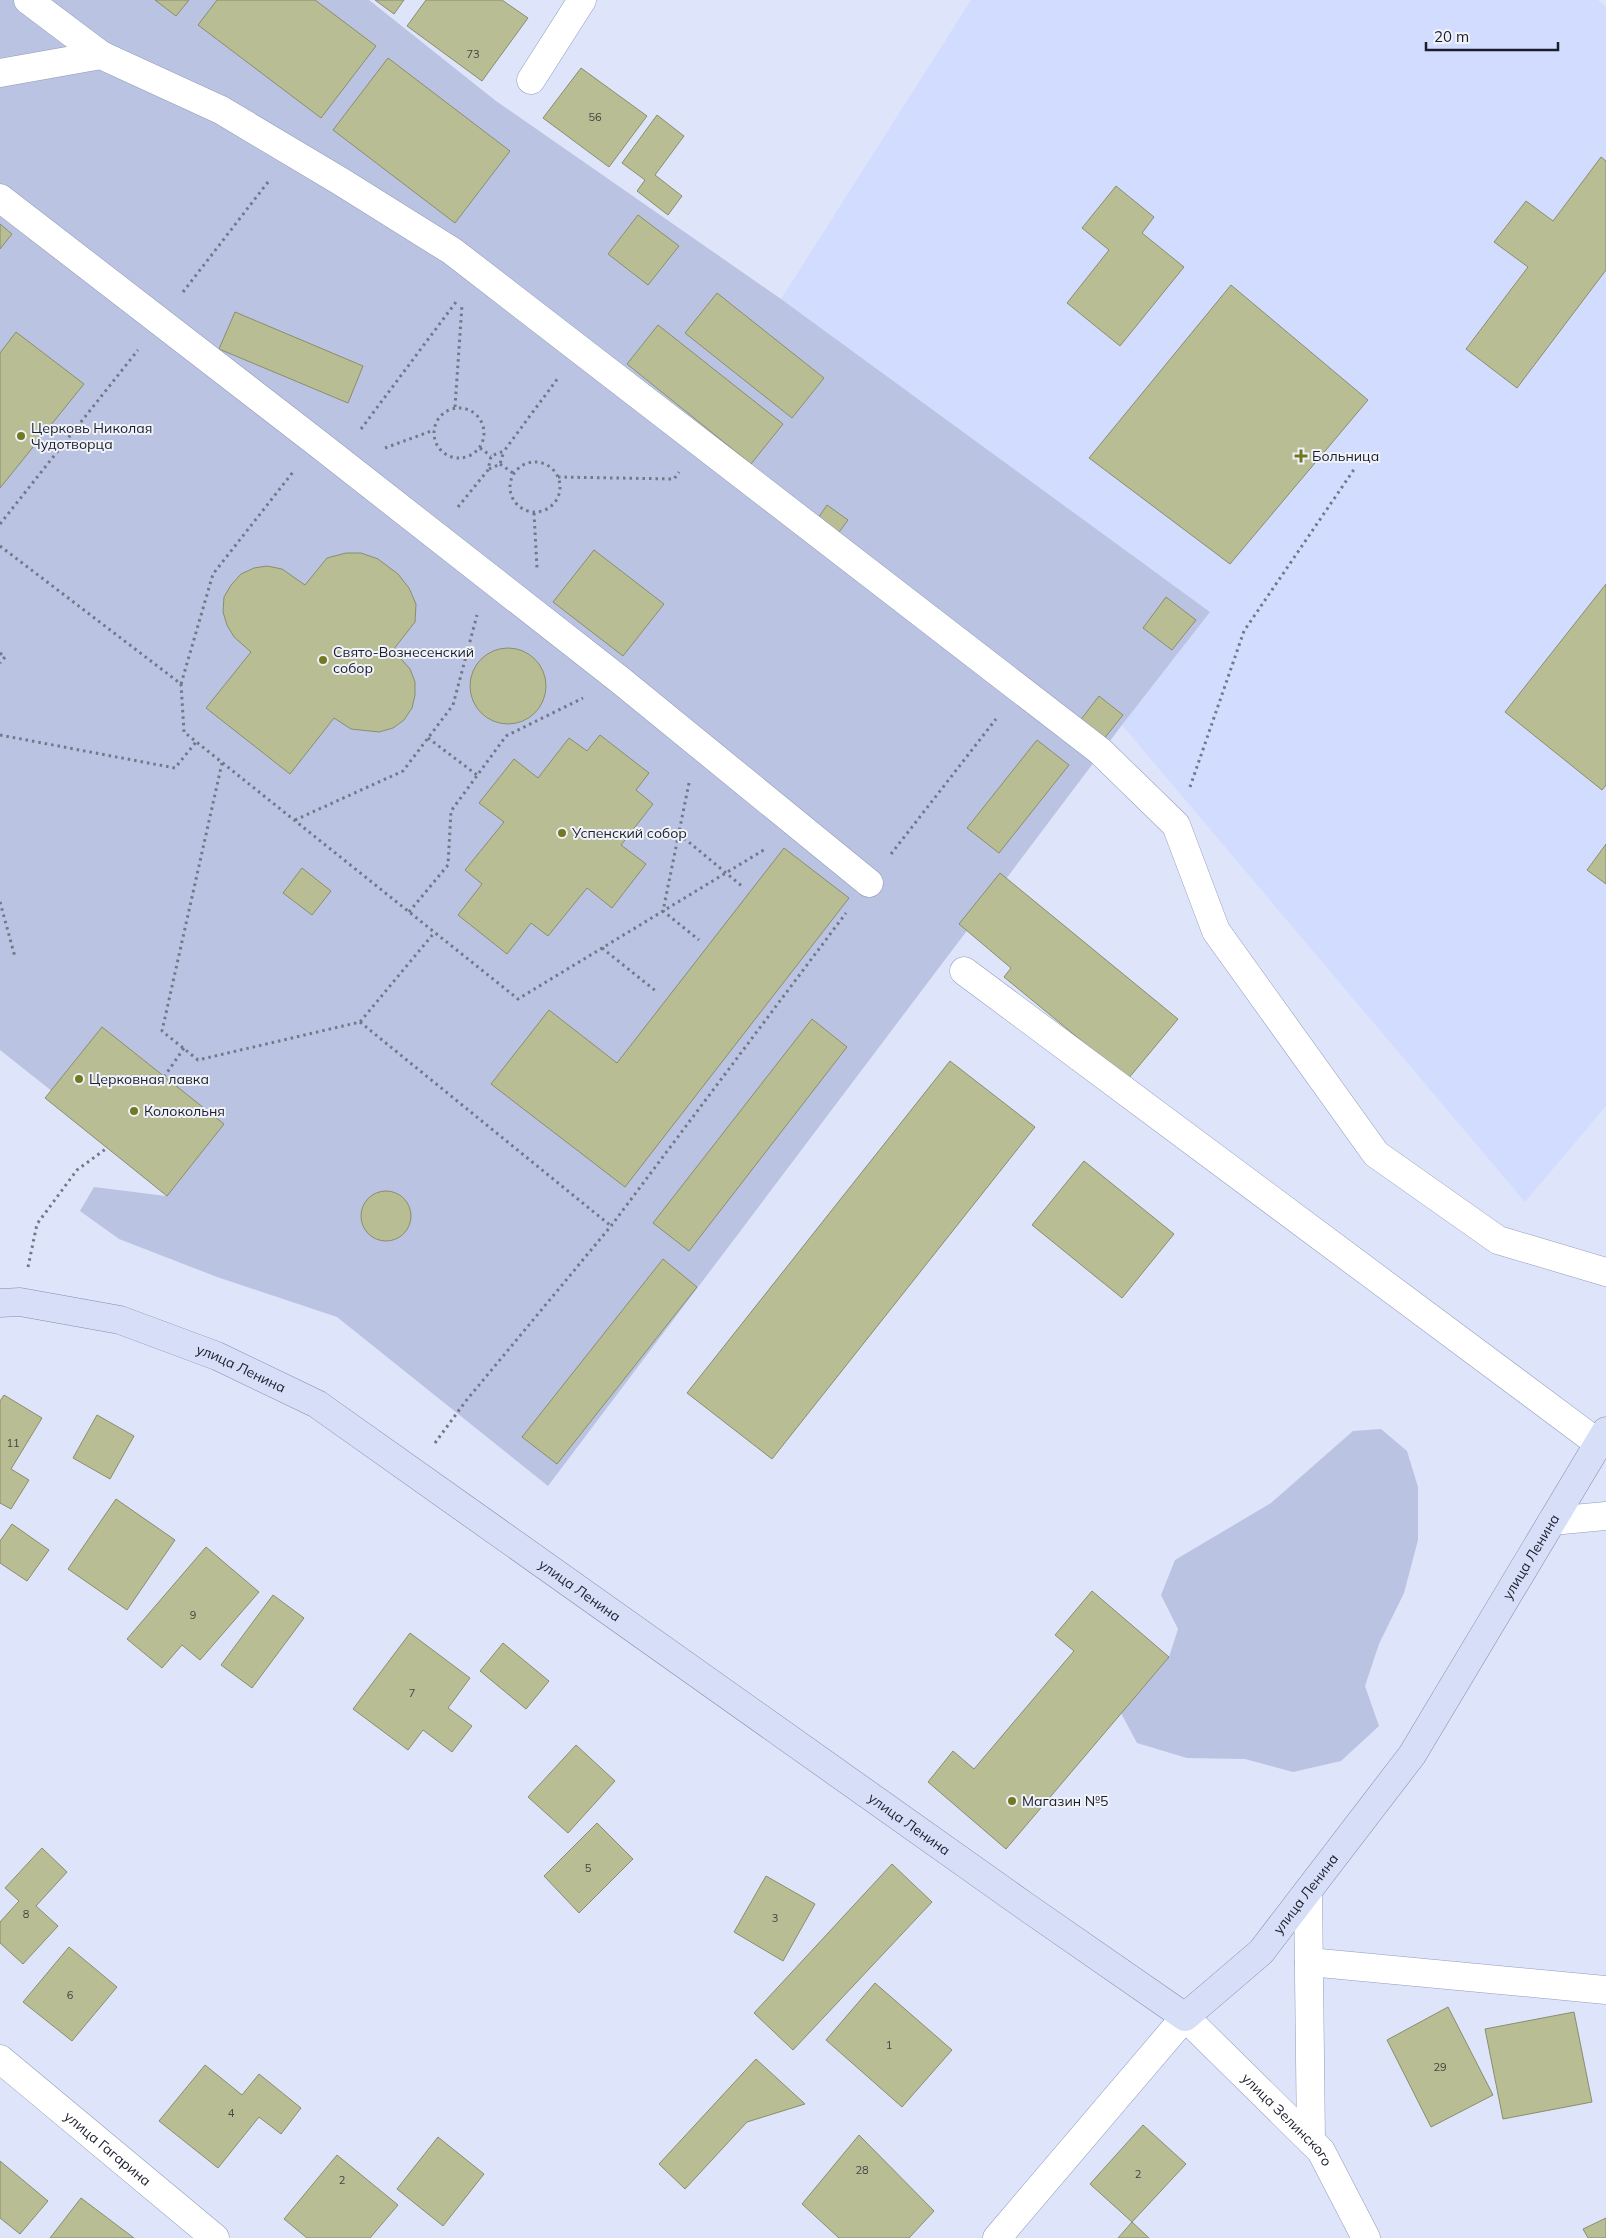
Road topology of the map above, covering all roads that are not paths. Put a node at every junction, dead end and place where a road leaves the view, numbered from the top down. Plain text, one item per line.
1 (28, 0) edge
2 (582, 0) edge
3 (101, 55) junction
4 (0, 73) edge
5 (531, 80) dead end
6 (0, 198) edge
7 (869, 883) road end
8 (964, 972) dead end
9 (1606, 1272) edge
10 (10, 1302) edge
11 (1602, 1437) edge
12 (1606, 1516) edge
13 (1552, 1521) junction
14 (1308, 1891) junction
15 (1309, 1962) junction
16 (1606, 1990) edge
17 (1186, 2017) junction
18 (0, 2059) edge
19 (1311, 2141) junction
20 (215, 2238) edge
21 (997, 2238) edge
22 (1366, 2238) edge

1 - 3 street
2 - 5 street
3 - 4 street
3 - 9 street
6 - 7 street
8 - 11 street
10 - 17 main road, улица Ленина
11 - 13 main road, улица Ленина
12 - 13 street
13 - 14 main road, улица Ленина
14 - 15 street
14 - 17 main road, улица Ленина
15 - 16 street
15 - 19 street
17 - 19 street, улица Зелинского
17 - 21 street
18 - 20 street, улица Гагарина
19 - 22 street, улица Зелинского

